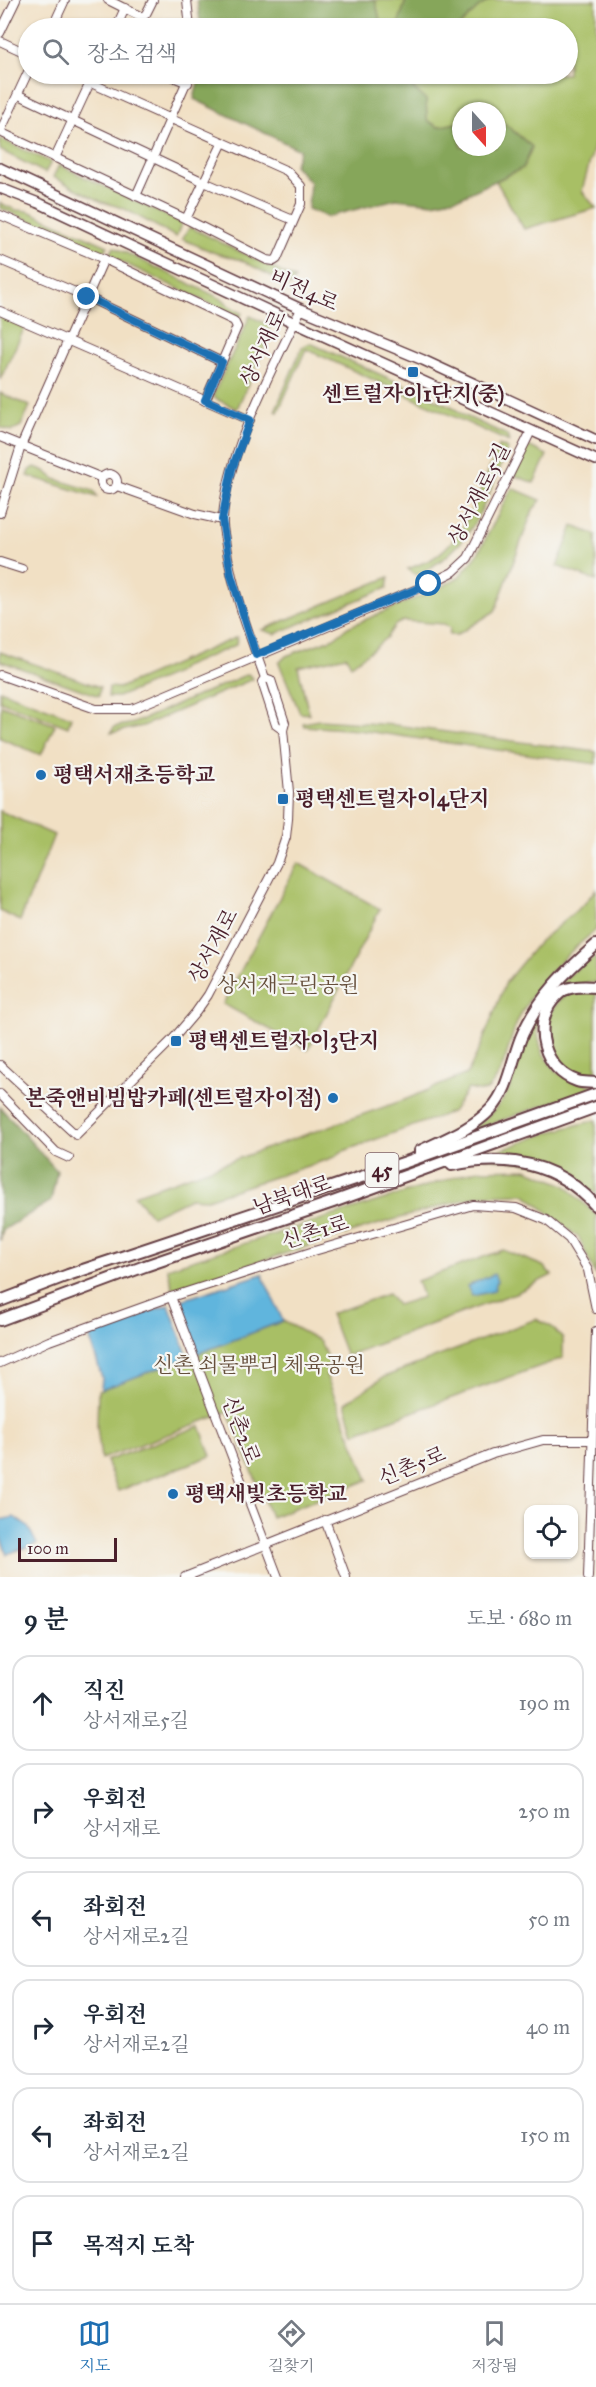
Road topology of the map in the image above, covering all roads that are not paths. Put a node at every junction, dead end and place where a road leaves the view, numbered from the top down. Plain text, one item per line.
1 (16, 0) edge
2 (65, 0) edge
3 (108, 0) edge
4 (153, 0) edge
5 (187, 0) edge
6 (125, 8) junction
7 (142, 17) joint
8 (56, 18) edge
9 (120, 18) edge
10 (189, 18) edge
11 (0, 33) edge
12 (0, 41) edge
13 (18, 49) edge
14 (23, 84) edge
15 (89, 84) edge
16 (94, 84) edge
17 (188, 84) edge
18 (19, 95) junction
19 (171, 119) junction
20 (73, 120) junction
21 (0, 132) edge
22 (223, 142) junction
23 (55, 158) junction
24 (154, 158) junction
25 (0, 168) edge
26 (204, 183) junction
27 (0, 188) edge
28 (136, 196) junction
29 (0, 215) edge
30 (186, 219) junction
31 (293, 220) junction
32 (104, 259) junction
33 (0, 260) edge
34 (87, 297) junction
35 (301, 309) junction
36 (0, 310) edge
37 (295, 323) junction
38 (67, 339) junction
39 (222, 362) junction
40 (205, 400) junction
41 (250, 420) junction
42 (531, 431) junction
43 (0, 437) edge
44 (596, 440) edge
45 (21, 446) junction
46 (596, 460) edge
47 (3, 492) edge
48 (0, 513) edge
49 (222, 520) junction
50 (0, 562) edge
51 (22, 569) dead end
52 (256, 655) junction
53 (0, 675) edge
54 (596, 945) edge
55 (596, 954) edge
56 (568, 970) junction
57 (596, 987) edge
58 (0, 1065) edge
59 (596, 1083) edge
60 (0, 1094) edge
61 (596, 1094) edge
62 (593, 1108) edge
63 (69, 1158) dead end
64 (406, 1162) junction
65 (416, 1172) junction
66 (596, 1206) edge
67 (171, 1297) junction
68 (0, 1301) edge
69 (596, 1309) edge
70 (0, 1320) edge
71 (596, 1331) edge
72 (0, 1363) edge
73 (591, 1440) junction
74 (326, 1520) junction
75 (266, 1545) junction
76 (207, 1573) edge
77 (185, 1577) edge
78 (278, 1577) edge
79 (346, 1577) edge
80 (588, 1577) edge

1 - 11 street
2 - 8 street
3 - 6 street
4 - 7 street
5 - 10 street
6 - 7 street
6 - 9 street
12 - 13 street
14 - 18 street
15 - 20 street
16 - 19 street
17 - 19 street
18 - 20 street
18 - 21 street
19 - 22 street
19 - 24 street
20 - 23 street
20 - 24 street
21 - 23 street
22 - 26 street
22 - 31 street
23 - 28 street
24 - 26 street
24 - 28 street
25 - 35 main road, 비전4로
26 - 30 street
26 - 31 street
27 - 37 main road, 비전4로
28 - 30 street
29 - 32 street
30 - 31 street
32 - 34 street
32 - 39 street
33 - 34 street
34 - 38 street
34 - 39 street
35 - 37 street, 상서재로
35 - 44 main road, 비전4로
36 - 38 street
37 - 41 street, 상서재로
37 - 42 main road, 비전4로
38 - 40 street
38 - 45 street
39 - 40 street
40 - 41 street
41 - 49 street, 상서재로
42 - 46 main road, 비전4로
42 - 52 street, 상서재로5길
43 - 45 street
45 - 47 street
45 - 49 street
47 - 48 street
49 - 52 street, 상서재로
50 - 51 street
52 - 53 street, 상서재로5길
52 - 58 street, 상서재로
54 - 56 highway
55 - 56 highway
56 - 64 highway
57 - 59 highway
60 - 63 street
61 - 64 highway, 남북대로 / 45
62 - 65 highway, 남북대로 / 45
64 - 68 highway, 남북대로 / 45
65 - 66 highway
65 - 70 highway, 남북대로 / 45
67 - 69 street, 신촌1로
67 - 72 street, 신촌1로
67 - 75 street, 신촌2로
71 - 73 street
73 - 74 street, 신촌5로
73 - 80 street
74 - 75 street, 신촌5로
74 - 79 street
75 - 76 street, 신촌5로
75 - 78 street, 신촌2로
76 - 77 street, 신촌5로

